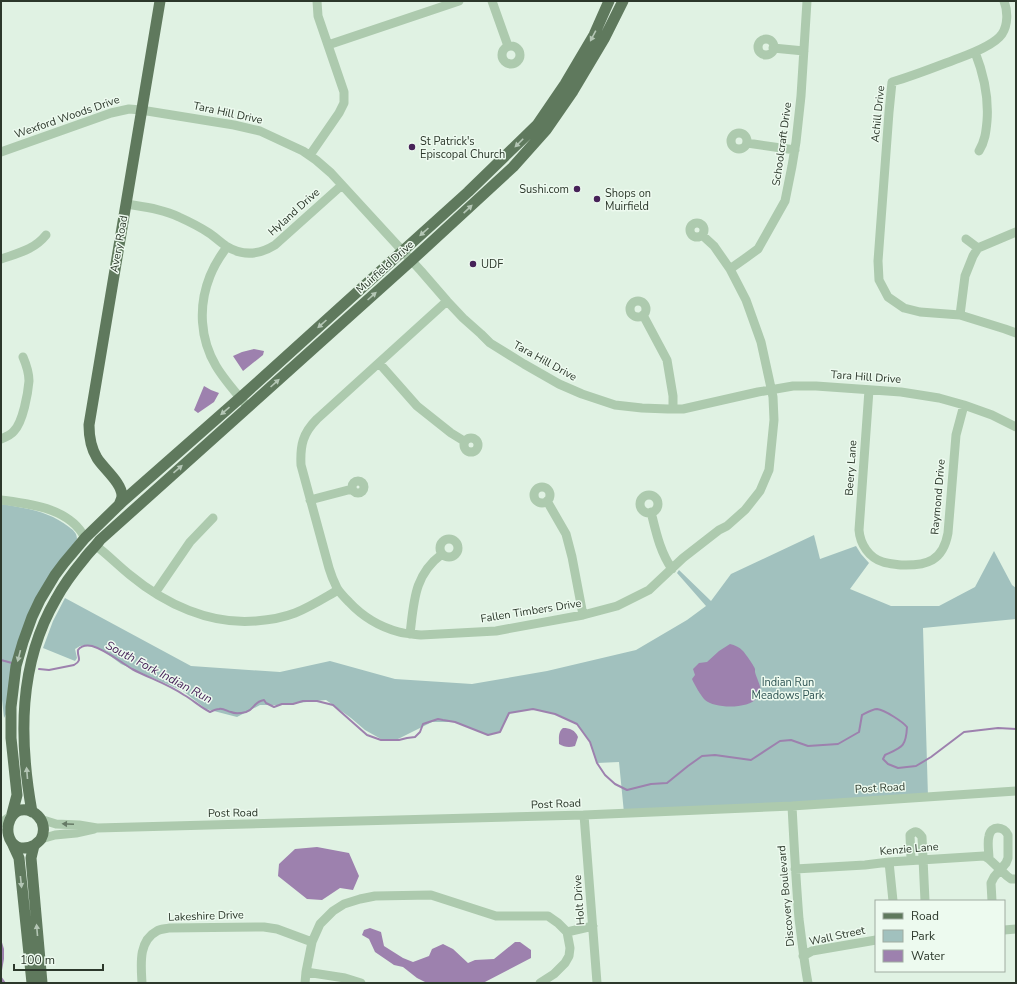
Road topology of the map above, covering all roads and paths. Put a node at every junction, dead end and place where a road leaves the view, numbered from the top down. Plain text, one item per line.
1 (160, 1) edge
2 (317, 1) edge
3 (459, 1) edge
4 (492, 1) edge
5 (609, 1) edge
6 (623, 1) edge
7 (807, 1) edge
8 (1004, 1) edge
9 (328, 45) junction
10 (508, 46) dead end
11 (773, 48) dead end
12 (804, 51) junction
13 (975, 52) junction
14 (142, 110) junction
15 (747, 143) dead end
16 (795, 150) junction
17 (979, 151) dead end
18 (1, 152) edge
19 (310, 155) junction
20 (342, 185) junction
21 (126, 204) junction
22 (1016, 232) edge
23 (46, 235) dead end
24 (702, 235) dead end
25 (966, 239) dead end
26 (227, 247) junction
27 (978, 248) junction
28 (402, 252) junction
29 (1, 259) edge
30 (411, 261) junction
31 (730, 269) junction
32 (447, 301) junction
33 (644, 315) dead end
34 (960, 315) junction
35 (1016, 333) edge
36 (23, 357) dead end
37 (379, 363) junction
38 (771, 389) junction
39 (869, 390) junction
40 (240, 398) junction
41 (964, 404) junction
42 (248, 408) junction
43 (673, 409) junction
44 (1016, 427) edge
45 (1, 439) edge
46 (464, 441) dead end
47 (115, 480) junction
48 (352, 488) dead end
49 (1, 500) edge
50 (125, 500) junction
51 (310, 500) junction
52 (547, 501) dead end
53 (651, 512) dead end
54 (213, 518) dead end
55 (85, 538) junction
56 (97, 544) junction
57 (864, 548) joint
58 (442, 554) dead end
59 (672, 569) junction
60 (338, 590) junction
61 (155, 593) junction
62 (49, 602) junction
63 (583, 615) junction
64 (410, 634) junction
65 (31, 661) junction
66 (1016, 791) edge
67 (792, 806) junction
68 (36, 815) junction
69 (584, 815) junction
70 (7, 818) edge
71 (97, 828) junction
72 (8, 842) edge
73 (38, 842) junction
74 (989, 859) junction
75 (911, 860) junction
76 (923, 860) junction
77 (889, 862) junction
78 (795, 869) junction
79 (1001, 869) junction
80 (1016, 879) edge
81 (893, 900) edge
82 (926, 900) edge
83 (992, 900) edge
84 (593, 926) junction
85 (1016, 929) edge
86 (1005, 930) edge
87 (567, 932) junction
88 (875, 940) edge
89 (312, 942) junction
90 (803, 956) junction
91 (306, 972) junction
92 (32, 983) edge
93 (42, 983) edge
94 (142, 983) edge
95 (305, 983) edge
96 (361, 983) edge
97 (540, 983) edge
98 (597, 983) edge
99 (808, 983) edge

1 - 14 main road, Avery Road
2 - 9 street
3 - 9 street
4 - 10 street
5 -> 28 main road, Muirfield Drive
30 -> 6 main road, Muirfield Drive
7 - 12 street, Schoolcraft Drive
8 - 13 street, Achill Drive
9 - 19 street
11 - 12 street
12 - 16 street, Schoolcraft Drive
13 - 17 street
13 - 34 street, Achill Drive
14 - 18 street, Wexford Woods Drive
14 - 19 street, Tara Hill Drive
14 - 21 main road, Avery Road
15 - 16 street
16 - 31 street, Schoolcraft Drive
19 - 20 street, Tara Hill Drive
20 - 26 street, Hyland Drive
20 - 28 street, Tara Hill Drive
21 - 26 street, Hyland Drive
21 - 47 main road, Avery Road
22 - 27 street
23 - 29 street
24 - 31 street, Fallen Timbers Drive
25 - 27 street
26 - 40 street
27 - 34 street
28 - 30 street, Tara Hill Drive
28 -> 40 main road, Muirfield Drive
30 - 32 street, Tara Hill Drive
42 -> 30 main road, Muirfield Drive
31 - 38 street, Fallen Timbers Drive
32 - 37 street, Fallen Timbers Drive
32 - 43 street, Tara Hill Drive
33 - 43 street
34 - 35 street
36 - 45 street
37 - 46 street
37 - 51 street, Fallen Timbers Drive
38 - 39 street, Tara Hill Drive
38 - 43 street, Tara Hill Drive
38 - 59 street, Fallen Timbers Drive
39 - 41 street, Tara Hill Drive
39 - 57 street, Beery Lane
40 - 42 street
40 -> 50 main road, Muirfield Drive
41 - 44 street, Tara Hill Drive
41 - 57 street, Raymond Drive
56 -> 42 main road, Muirfield Drive
47 - 50 main road, Avery Road
47 - 50 main road, Avery Road
48 - 51 street
49 - 55 street
50 - 55 main road, Muirfield Drive
50 - 62 main road
51 - 60 street, Fallen Timbers Drive
52 - 63 street
53 - 59 street
54 - 61 street
55 - 62 main road
55 -> 70 main road, Muirfield Drive
56 - 61 street
56 - 65 main road, Muirfield Drive
58 - 64 street
59 - 63 street, Fallen Timbers Drive
60 - 61 street
60 - 64 street, Fallen Timbers Drive
62 - 65 main road
63 - 64 street, Fallen Timbers Drive
68 -> 65 main road
66 - 67 street, Post Road
67 - 69 street, Post Road
67 - 78 street, Discovery Boulevard
68 - 70 main road
71 -> 68 street, Post Road
68 - 73 main road
69 - 71 street, Post Road
69 - 84 street, Holt Drive
70 - 72 main road
71 - 73 street, Post Road
72 - 73 main road
72 -> 92 main road
93 -> 73 main road
74 - 76 street, Kenzie Lane
74 - 79 street
74 - 79 street
75 - 76 street, Kenzie Lane
75 - 76 street
75 - 77 street, Kenzie Lane
76 - 82 street
77 - 78 street, Kenzie Lane
77 - 81 street
78 - 90 street, Discovery Boulevard
79 - 80 street
79 - 83 street
84 - 87 street
84 - 98 street, Holt Drive
85 - 86 street
87 - 89 street
87 - 97 street
88 - 90 street, Wall Street
89 - 91 street
89 - 94 street, Lakeshire Drive
90 - 99 street, Discovery Boulevard
91 - 95 street
91 - 96 street

